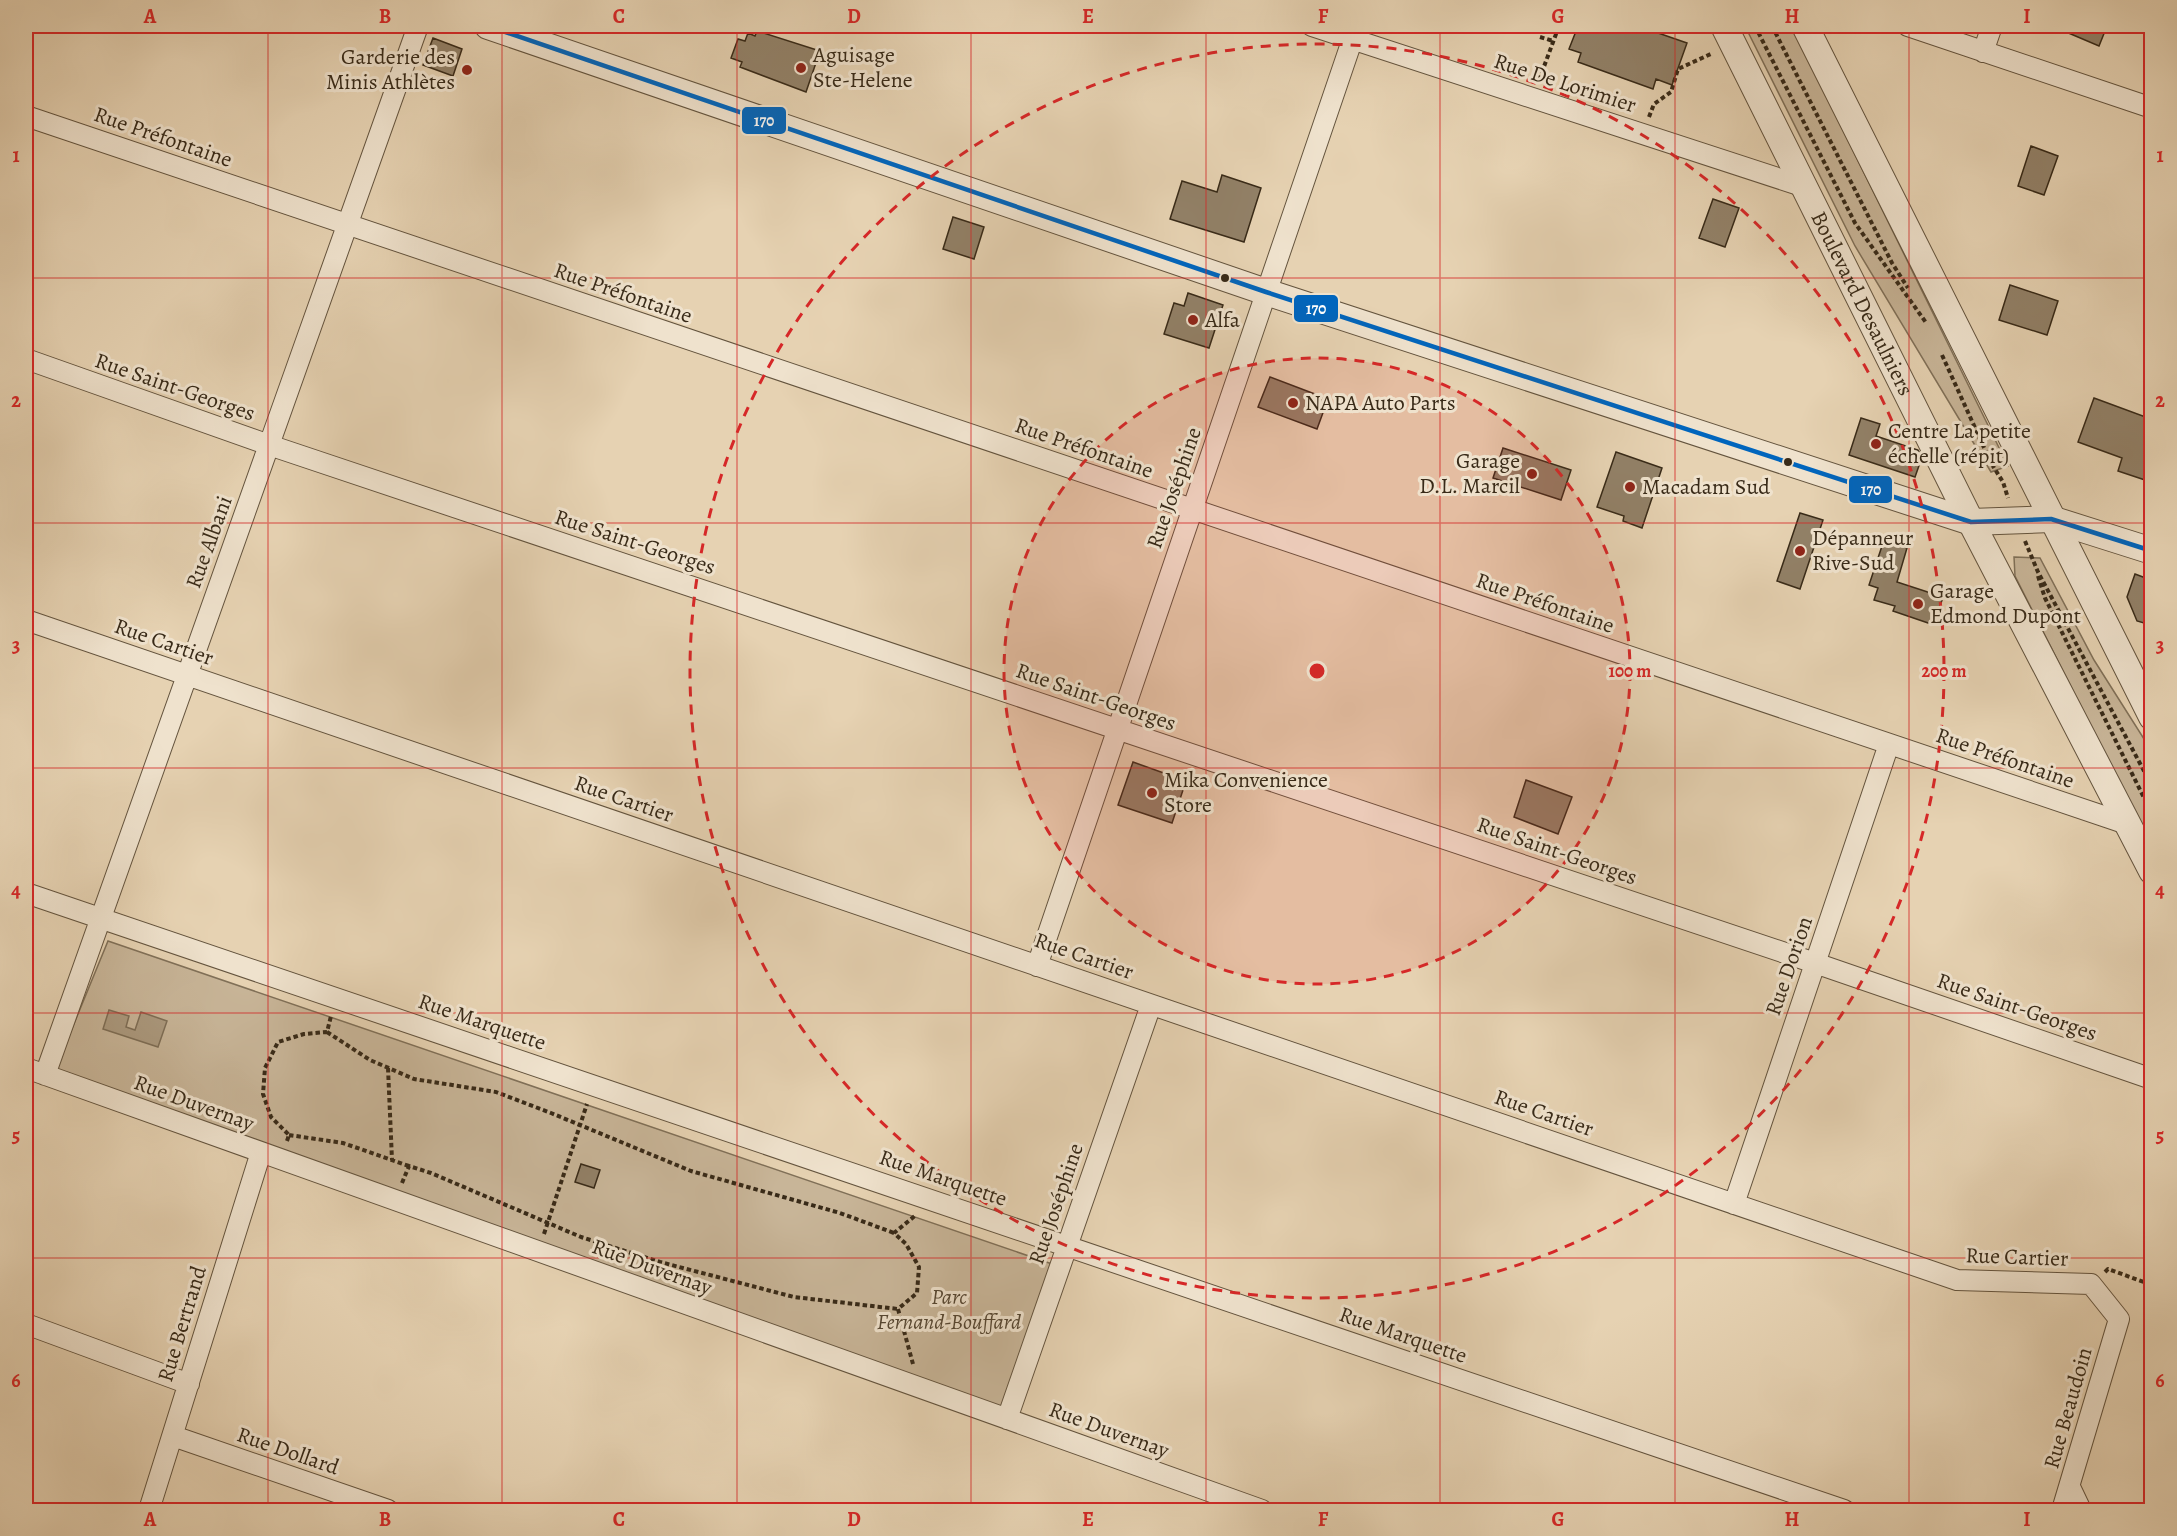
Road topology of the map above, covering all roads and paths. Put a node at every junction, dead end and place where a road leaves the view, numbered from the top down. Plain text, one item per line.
1 (418, 26) edge
2 (488, 26) edge
3 (1312, 26) edge
4 (1559, 26) edge
5 (1755, 26) edge
6 (1772, 26) edge
7 (1805, 26) edge
8 (1908, 26) edge
9 (1992, 26) edge
10 (1354, 32) edge
11 (1728, 35) edge
12 (1540, 37) dead end
13 (1553, 41) junction
14 (1983, 52) junction
15 (1533, 98) junction
16 (2151, 108) edge
17 (26, 116) edge
18 (1642, 134) junction
19 (1802, 186) junction
20 (347, 225) junction
21 (1266, 292) junction
22 (1930, 329) dead end
23 (1936, 329) dead end
24 (1940, 350) dead end
25 (26, 359) edge
26 (269, 445) junction
27 (1994, 454) dead end
28 (1998, 474) junction
29 (2003, 482) dead end
30 (1192, 509) junction
31 (2051, 519) junction
32 (1971, 522) junction
33 (2151, 551) edge
34 (26, 620) edge
35 (187, 675) junction
36 (2151, 717) edge
37 (1118, 729) junction
38 (1889, 744) junction
39 (2151, 786) edge
40 (2151, 814) edge
41 (2127, 824) junction
42 (2151, 871) edge
43 (26, 893) edge
44 (101, 918) junction
45 (1815, 963) junction
46 (1037, 966) junction
47 (335, 998) junction
48 (1151, 1005) junction
49 (327, 1032) junction
50 (388, 1067) junction
51 (26, 1068) edge
52 (45, 1075) junction
53 (2151, 1079) edge
54 (593, 1085) junction
55 (580, 1126) junction
56 (288, 1135) junction
57 (261, 1152) junction
58 (283, 1160) junction
59 (392, 1160) junction
60 (409, 1166) junction
61 (395, 1200) junction
62 (934, 1200) junction
63 (1734, 1204) junction
64 (548, 1222) junction
65 (894, 1233) junction
66 (1067, 1245) junction
67 (538, 1252) junction
68 (2091, 1284) junction
69 (2151, 1286) edge
70 (898, 1309) junction
71 (2119, 1319) joint
72 (26, 1324) edge
73 (189, 1384) junction
74 (920, 1388) junction
75 (1007, 1419) junction
76 (173, 1436) junction
77 (2070, 1487) junction
78 (149, 1510) edge
79 (388, 1510) edge
80 (1262, 1510) edge
81 (1844, 1510) edge
82 (2062, 1510) edge
83 (2081, 1510) edge

1 - 20 street, Rue Albani
2 - 21 street
3 - 10 street, Rue De Lorimier
4 - 13 path
5 - 22 path
6 - 23 path
7 - 31 street
8 - 14 street
9 - 14 street
10 - 15 street, Rue De Lorimier
10 - 21 street, Rue Joséphine
11 - 18 path
11 - 19 street, Boulevard Desaulniers
12 - 13 path
13 - 15 path
14 - 16 street
15 - 18 street, Rue De Lorimier
17 - 20 street, Rue Préfontaine
18 - 19 street, Rue De Lorimier
19 - 32 street, Boulevard Desaulniers
20 - 26 street, Rue Albani
20 - 30 street, Rue Préfontaine
21 - 30 street, Rue Joséphine
21 - 32 street
24 - 28 path
25 - 26 street, Rue Saint-Georges
26 - 35 street, Rue Albani
26 - 37 street, Rue Saint-Georges
27 - 28 path
28 - 29 path
30 - 37 street, Rue Joséphine
30 - 38 street, Rue Préfontaine
31 - 32 street
31 - 33 street
31 - 36 street
32 - 41 street, Boulevard Desaulniers
34 - 35 street, Rue Cartier
35 - 44 street, Rue Albani
35 - 46 street, Rue Cartier
37 - 45 street, Rue Saint-Georges
37 - 46 street, Rue Joséphine
38 - 41 street, Rue Préfontaine
38 - 45 street, Rue Dorion
39 - 40 path
41 - 42 street, Boulevard Desaulniers
43 - 44 street, Rue Marquette
44 - 47 street, Rue Marquette
44 - 52 street, Rue Albani
45 - 53 street, Rue Saint-Georges
45 - 63 street, Rue Dorion
46 - 48 street, Rue Cartier
47 - 49 path
47 - 54 street, Rue Marquette
48 - 63 street, Rue Cartier
48 - 66 street, Rue Joséphine
49 - 50 path
49 - 56 path
50 - 55 path
50 - 59 path
51 - 52 street, Rue Duvernay
52 - 57 street, Rue Duvernay
54 - 55 path
54 - 62 street, Rue Marquette
55 - 64 path
55 - 65 path
56 - 58 path
56 - 59 path
57 - 58 street, Rue Duvernay
57 - 73 street, Rue Bertrand
58 - 61 street, Rue Duvernay
59 - 60 path
60 - 61 path
60 - 64 path
61 - 67 street, Rue Duvernay
62 - 65 path
62 - 66 street, Rue Marquette
63 - 68 street, Rue Cartier
64 - 67 path
64 - 70 path
65 - 70 path
66 - 75 street, Rue Joséphine
66 - 81 street, Rue Marquette
67 - 74 street, Rue Duvernay
68 - 69 path
68 - 71 street, Rue Cartier
70 - 74 path
71 - 77 street, Rue Beaudoin
72 - 73 street
73 - 76 street, Rue Bertrand
74 - 75 street, Rue Duvernay
75 - 80 street, Rue Duvernay
76 - 78 street, Rue Bertrand
76 - 79 street, Rue Dollard
77 - 82 street, Rue Beaudoin
77 - 83 street

